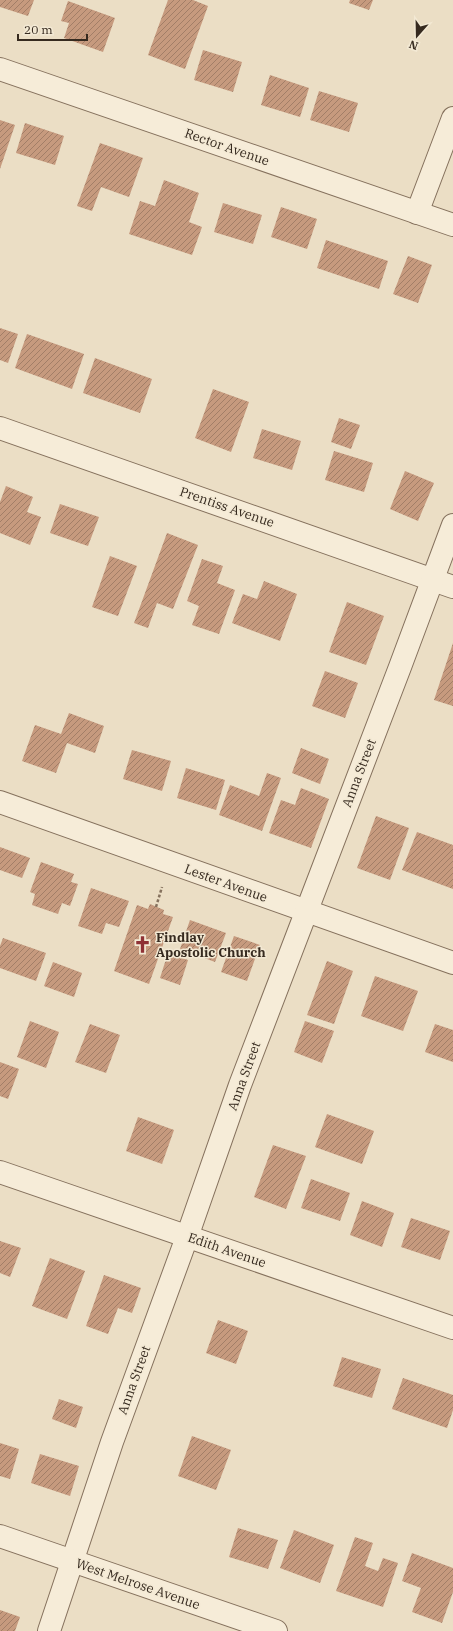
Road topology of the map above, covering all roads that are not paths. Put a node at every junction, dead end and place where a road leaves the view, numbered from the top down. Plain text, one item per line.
1 (0, 68) edge
2 (453, 118) edge
3 (417, 213) junction
4 (453, 225) edge
5 (0, 428) edge
6 (453, 525) edge
7 (433, 579) junction
8 (453, 587) edge
9 (0, 802) edge
10 (306, 912) junction
11 (453, 963) edge
12 (0, 1172) edge
13 (187, 1237) junction
14 (453, 1328) edge
15 (0, 1536) edge
16 (72, 1561) junction
17 (49, 1631) edge
18 (276, 1631) edge

1 - 3 street, Rector Avenue
2 - 3 street
3 - 4 street, Rector Avenue
5 - 7 street, Prentiss Avenue
6 - 7 street, Anna Street
7 - 8 street, Prentiss Avenue
7 - 10 street, Anna Street
9 - 10 street, Lester Avenue
10 - 11 street, Lester Avenue
10 - 13 street, Anna Street
12 - 13 street, Edith Avenue
13 - 14 street, Edith Avenue
13 - 16 street, Anna Street
15 - 16 street, West Melrose Avenue
16 - 17 street, Anna Street
16 - 18 street, West Melrose Avenue

